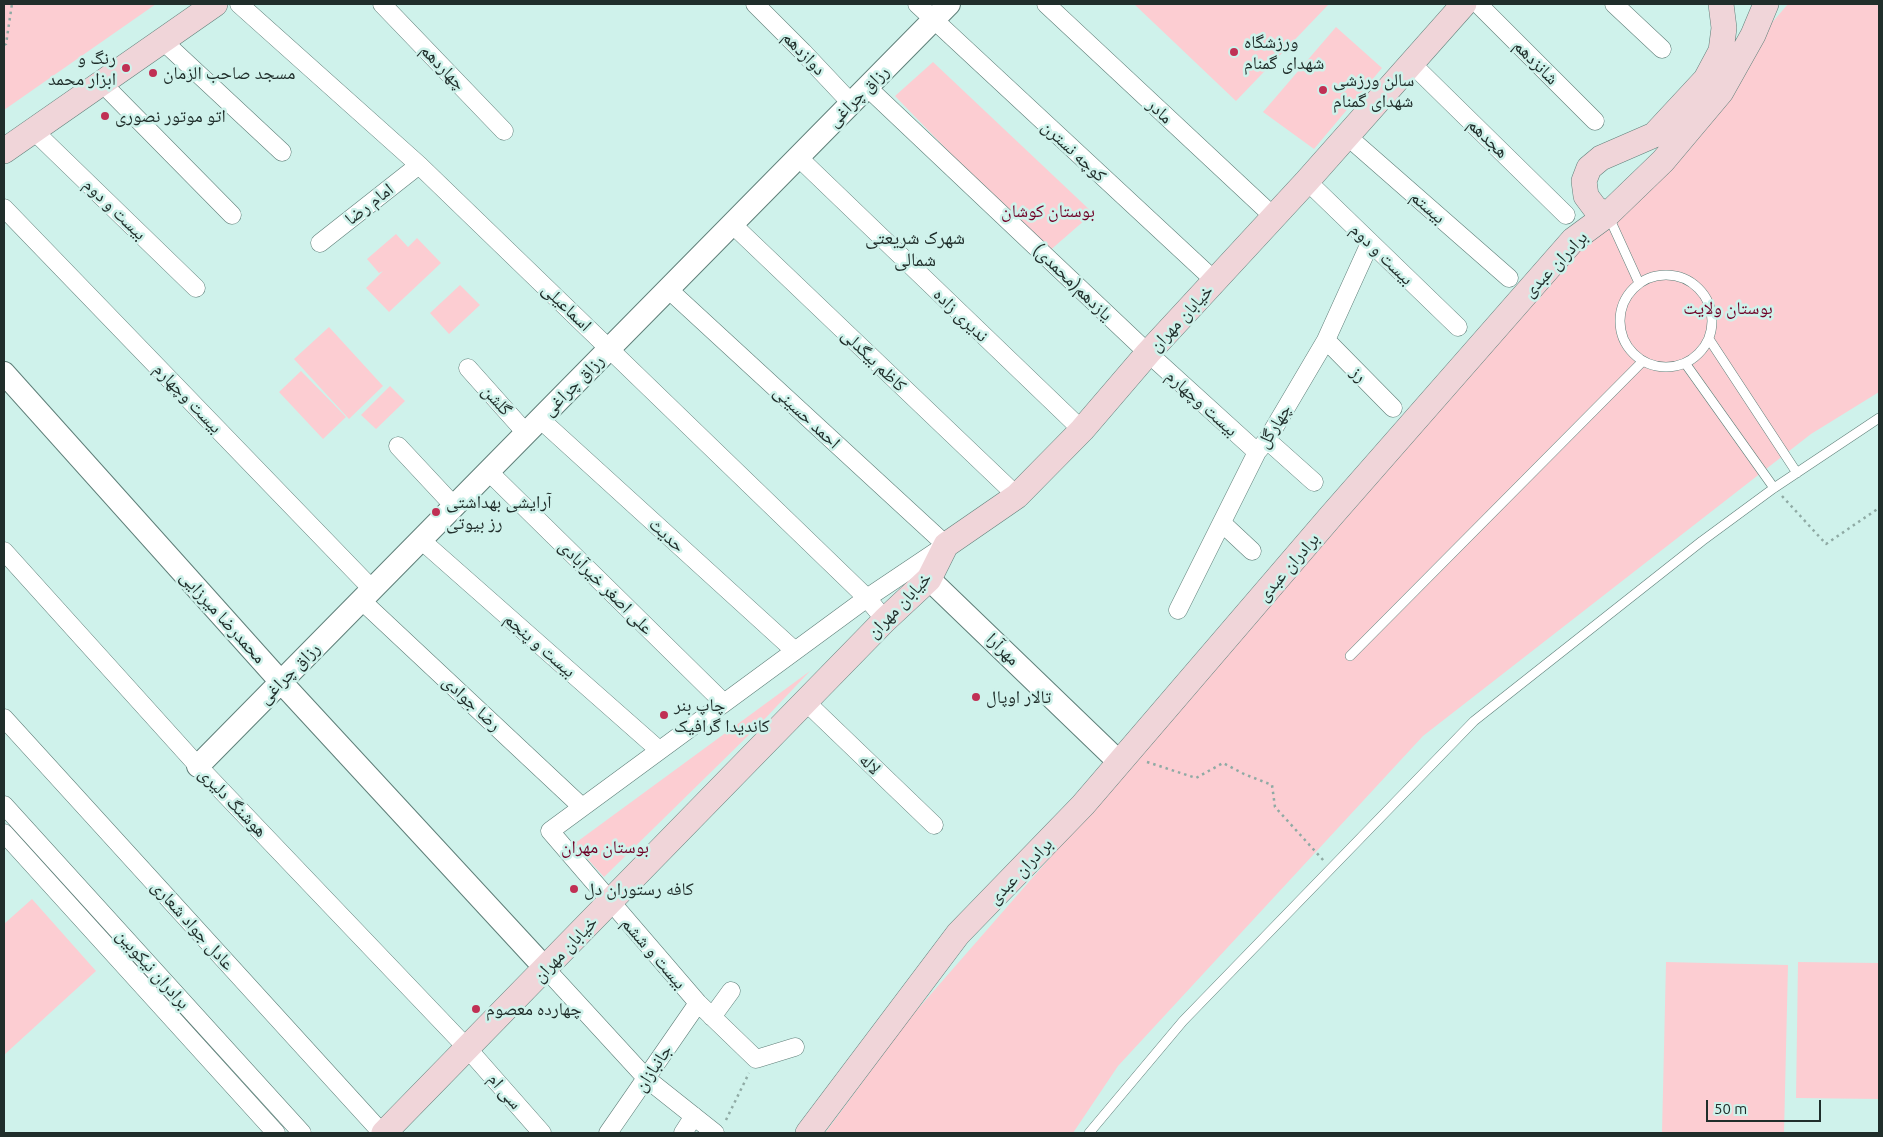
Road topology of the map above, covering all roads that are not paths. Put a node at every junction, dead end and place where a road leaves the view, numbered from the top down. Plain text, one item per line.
1 (215, 4) edge
2 (240, 4) edge
3 (382, 4) edge
4 (755, 4) edge
5 (917, 4) edge
6 (949, 4) edge
7 (1046, 4) edge
8 (1464, 4) edge
9 (1478, 4) edge
10 (1614, 4) edge
11 (1721, 4) edge
12 (1749, 4) edge
13 (1766, 4) edge
14 (933, 20) junction
15 (1753, 35) junction
16 (163, 41) junction
17 (1662, 49) dead end
18 (1410, 62) junction
19 (102, 83) junction
20 (867, 87) junction
21 (851, 103) junction
22 (1595, 121) dead end
23 (34, 130) junction
24 (504, 131) dead end
25 (1347, 136) junction
26 (4, 152) edge
27 (282, 152) dead end
28 (798, 157) junction
29 (419, 164) junction
30 (1307, 181) junction
31 (4, 208) edge
32 (232, 215) dead end
33 (1566, 215) dead end
34 (1607, 215) junction
35 (1274, 217) junction
36 (732, 224) junction
37 (320, 243) dead end
38 (1370, 243) junction
39 (1509, 278) dead end
40 (1215, 281) junction
41 (1639, 283) junction
42 (196, 288) dead end
43 (668, 289) junction
44 (1458, 327) dead end
45 (1708, 339) junction
46 (1326, 340) junction
47 (610, 348) junction
48 (1148, 353) junction
49 (1643, 361) junction
50 (1685, 363) junction
51 (468, 368) dead end
52 (4, 373) edge
53 (1393, 408) dead end
54 (1879, 418) edge
55 (533, 426) junction
56 (1082, 430) junction
57 (398, 446) dead end
58 (1262, 446) junction
59 (488, 471) junction
60 (1797, 473) junction
61 (1314, 482) dead end
62 (1774, 488) junction
63 (1017, 496) junction
64 (454, 506) junction
65 (1222, 523) junction
66 (421, 540) junction
67 (946, 545) junction
68 (4, 551) edge
69 (1252, 551) dead end
70 (929, 579) junction
71 (367, 594) junction
72 (867, 598) junction
73 (1178, 610) dead end
74 (885, 620) junction
75 (795, 651) junction
76 (1350, 656) dead end
77 (281, 682) junction
78 (806, 702) junction
79 (724, 703) junction
80 (4, 718) edge
81 (659, 750) junction
82 (1119, 762) junction
83 (198, 766) junction
84 (4, 805) edge
85 (582, 807) junction
86 (934, 825) dead end
87 (4, 833) edge
88 (611, 902) junction
89 (546, 969) junction
90 (731, 991) dead end
91 (698, 1003) junction
92 (712, 1017) junction
93 (795, 1047) dead end
94 (468, 1049) junction
95 (647, 1079) junction
96 (694, 1116) junction
97 (719, 1129) edge
98 (388, 1132) edge
99 (276, 1133) edge
100 (302, 1133) edge
101 (542, 1133) edge
102 (608, 1133) edge
103 (683, 1133) edge
104 (808, 1133) edge
105 (1089, 1133) edge

1 - 16 main road
2 - 29 street, اسماعیلی
3 - 24 street, چهاردهم
4 - 21 street, دوازدهم
5 - 14 street, کوچه نسترن
6 - 14 street, رزاق چراغی
7 - 35 street, مادر
8 - 18 main road, خیابان مهران
9 - 22 street, شانزدهم
10 - 17 street
11 - 34 main road
12 - 15 main road
13 - 15 main road, برادران عبدی
14 - 20 street, رزاق چراغی
14 - 40 street, کوچه نسترن
15 - 34 main road, برادران عبدی
16 - 19 main road
16 - 27 street
18 - 25 main road, خیابان مهران
18 - 33 street, هجدهم
19 - 23 main road
19 - 32 street
20 - 21 street, رزاق چراغی
20 - 48 street, یازدهم(محمدی)
21 - 28 street, رزاق چراغی
23 - 26 main road
23 - 42 street, بیست و دوم
25 - 30 main road, خیابان مهران
25 - 39 street, بیستم
28 - 36 street, رزاق چراغی
28 - 56 street, ندیری زاده
29 - 37 street, امام رضا
29 - 47 street, اسماعیلی
30 - 35 main road, خیابان مهران
30 - 38 street, بیست و دوم
31 - 71 street, بیست وچهارم
34 - 41 lane
34 - 82 main road, برادران عبدی
35 - 40 main road, خیابان مهران
36 - 43 street, رزاق چراغی
36 - 63 street, کاظم بیگدلی
38 - 44 street, بیست و دوم
38 - 46 street, چهارگل
40 - 48 main road, خیابان مهران
41 - 45 lane
41 - 49 lane
43 - 47 street, رزاق چراغی
43 - 67 street, احمد حسینی
45 - 50 lane
45 - 60 lane
46 - 53 street, رز
46 - 58 street, چهارگل
47 - 55 street, رزاق چراغی
47 - 72 street, اسماعیلی
48 - 56 main road, خیابان مهران
48 - 58 street, بیست وچهارم
49 - 50 lane
49 - 76 lane
50 - 62 lane
51 - 55 street, گلشن
52 - 77 street, محمدرضا میرزایی
54 - 60 lane
55 - 59 street, رزاق چراغی
55 - 75 street, حدیث
56 - 63 main road, خیابان مهران
57 - 64 street
58 - 61 street, بیست وچهارم
58 - 65 street, چهارگل
59 - 64 street, رزاق چراغی
59 - 79 street, علی اصغر خیرآبادی
60 - 62 lane
62 - 105 lane
63 - 67 main road, خیابان مهران
64 - 66 street, رزاق چراغی
65 - 69 street
65 - 73 street, چهارگل
66 - 71 street, رزاق چراغی
66 - 81 street, بیست و پنجم
67 - 70 main road, خیابان مهران
67 - 72 street
68 - 83 street, هوشنگ دلیری
70 - 74 main road, خیابان مهران
70 - 82 street, مهرآرا
71 - 77 street, رزاق چراغی
71 - 85 street, رضا جوادی
72 - 74 street, اسماعیلی
72 - 75 street
74 - 78 main road, خیابان مهران
75 - 79 street
77 - 83 street, رزاق چراغی
77 - 89 street, محمدرضا میرزایی
78 - 86 street, لاله
78 - 88 main road, خیابان مهران
79 - 81 street
80 - 98 street, عادل جواد شعاری
81 - 85 street
82 - 104 main road, برادران عبدی
83 - 94 street, هوشنگ دلیری
84 - 100 street, برادران نیکوبین
85 - 88 street, بیست و ششم
87 - 99 street, برادران نیکوبین
88 - 89 main road, خیابان مهران
88 - 91 street, بیست و ششم
89 - 94 main road, خیابان مهران
89 - 95 street
90 - 92 street
91 - 92 street, بیست و ششم
91 - 95 street, جانبازان
92 - 93 street, بیست و ششم
94 - 98 main road, خیابان مهران
94 - 101 street, سی ام
95 - 96 street
95 - 102 street, جانبازان
96 - 97 street
96 - 103 street

